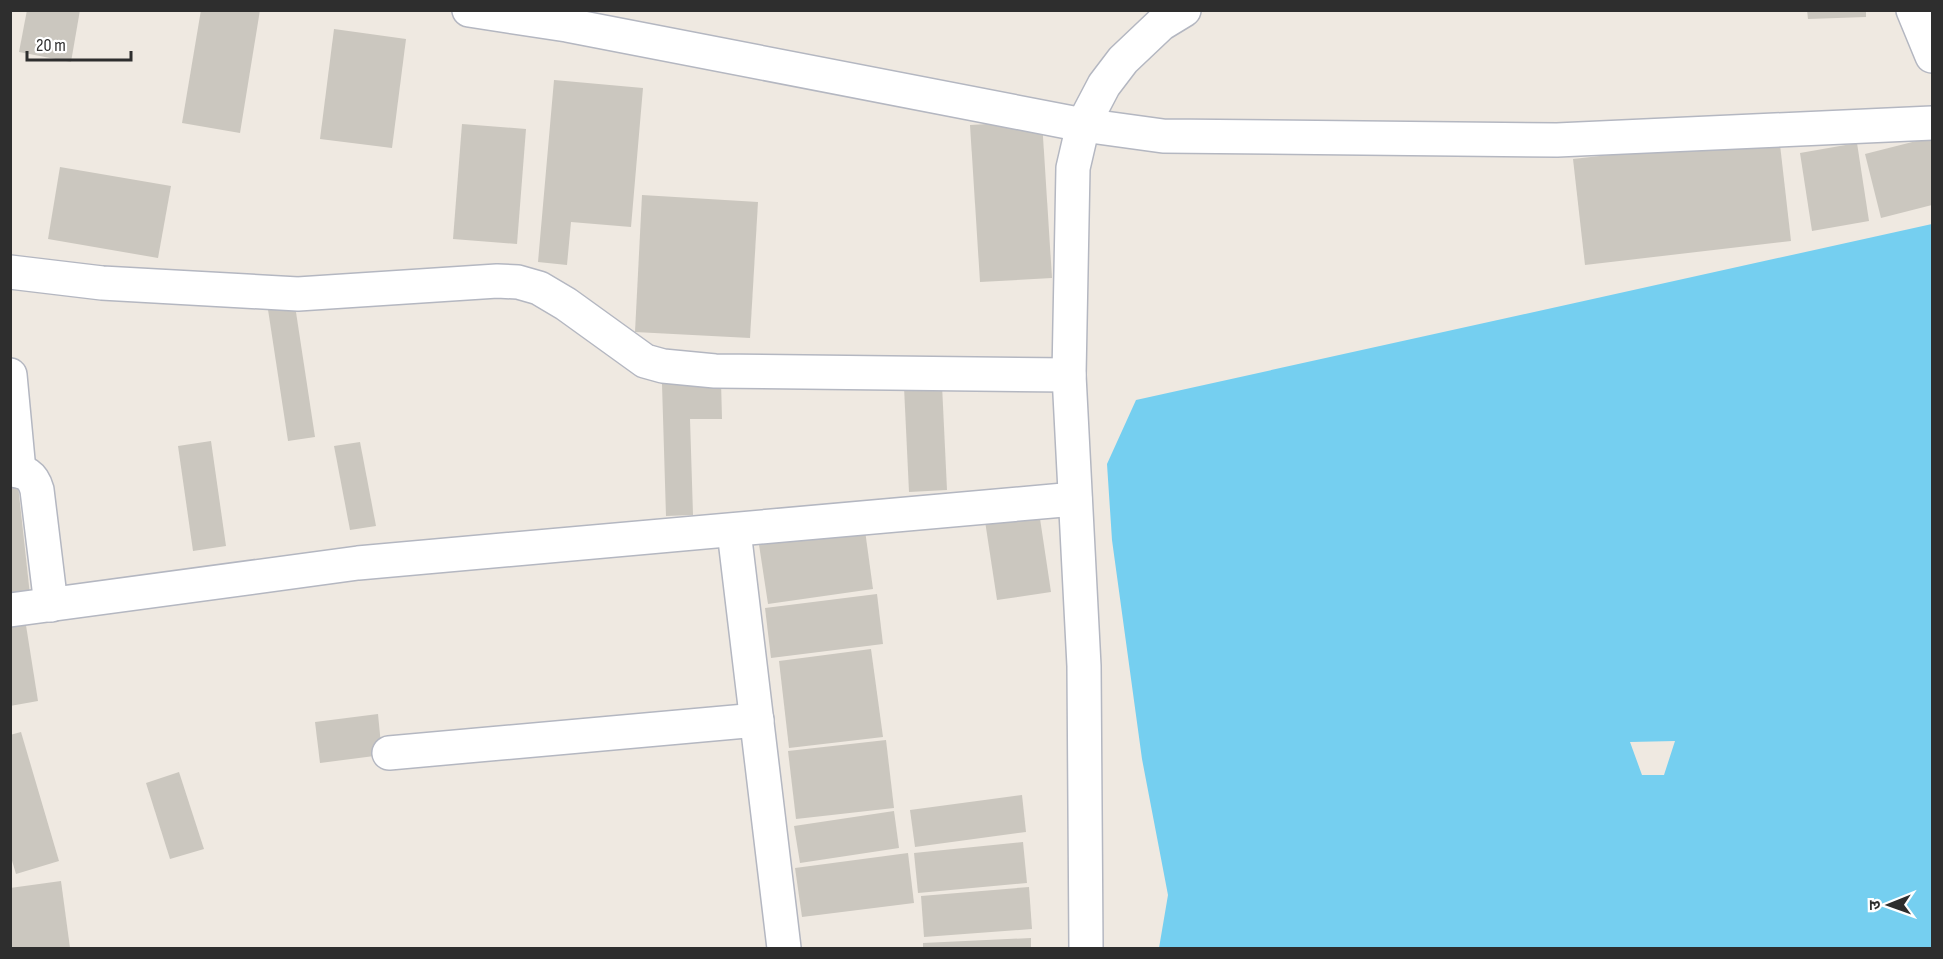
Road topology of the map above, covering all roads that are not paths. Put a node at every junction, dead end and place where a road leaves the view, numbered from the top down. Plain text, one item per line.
1 (469, 10) edge
2 (1184, 10) edge
3 (1913, 10) edge
4 (566, 18) edge
5 (1932, 56) edge
6 (1932, 123) edge
7 (1083, 125) junction
8 (10, 272) edge
9 (10, 375) edge
10 (1069, 375) junction
11 (15, 470) edge
12 (1076, 499) junction
13 (734, 531) junction
14 (51, 604) junction
15 (10, 610) edge
16 (757, 720) junction
17 (389, 753) dead end
18 (784, 948) edge
19 (1086, 948) edge

1 - 4 street
2 - 7 street
3 - 5 street
4 - 7 street
6 - 7 street
7 - 10 street
8 - 10 street
9 - 11 street
10 - 12 street
11 - 14 street
12 - 13 street
12 - 19 street
13 - 14 street
13 - 16 street
14 - 15 street
16 - 17 street
16 - 18 street

